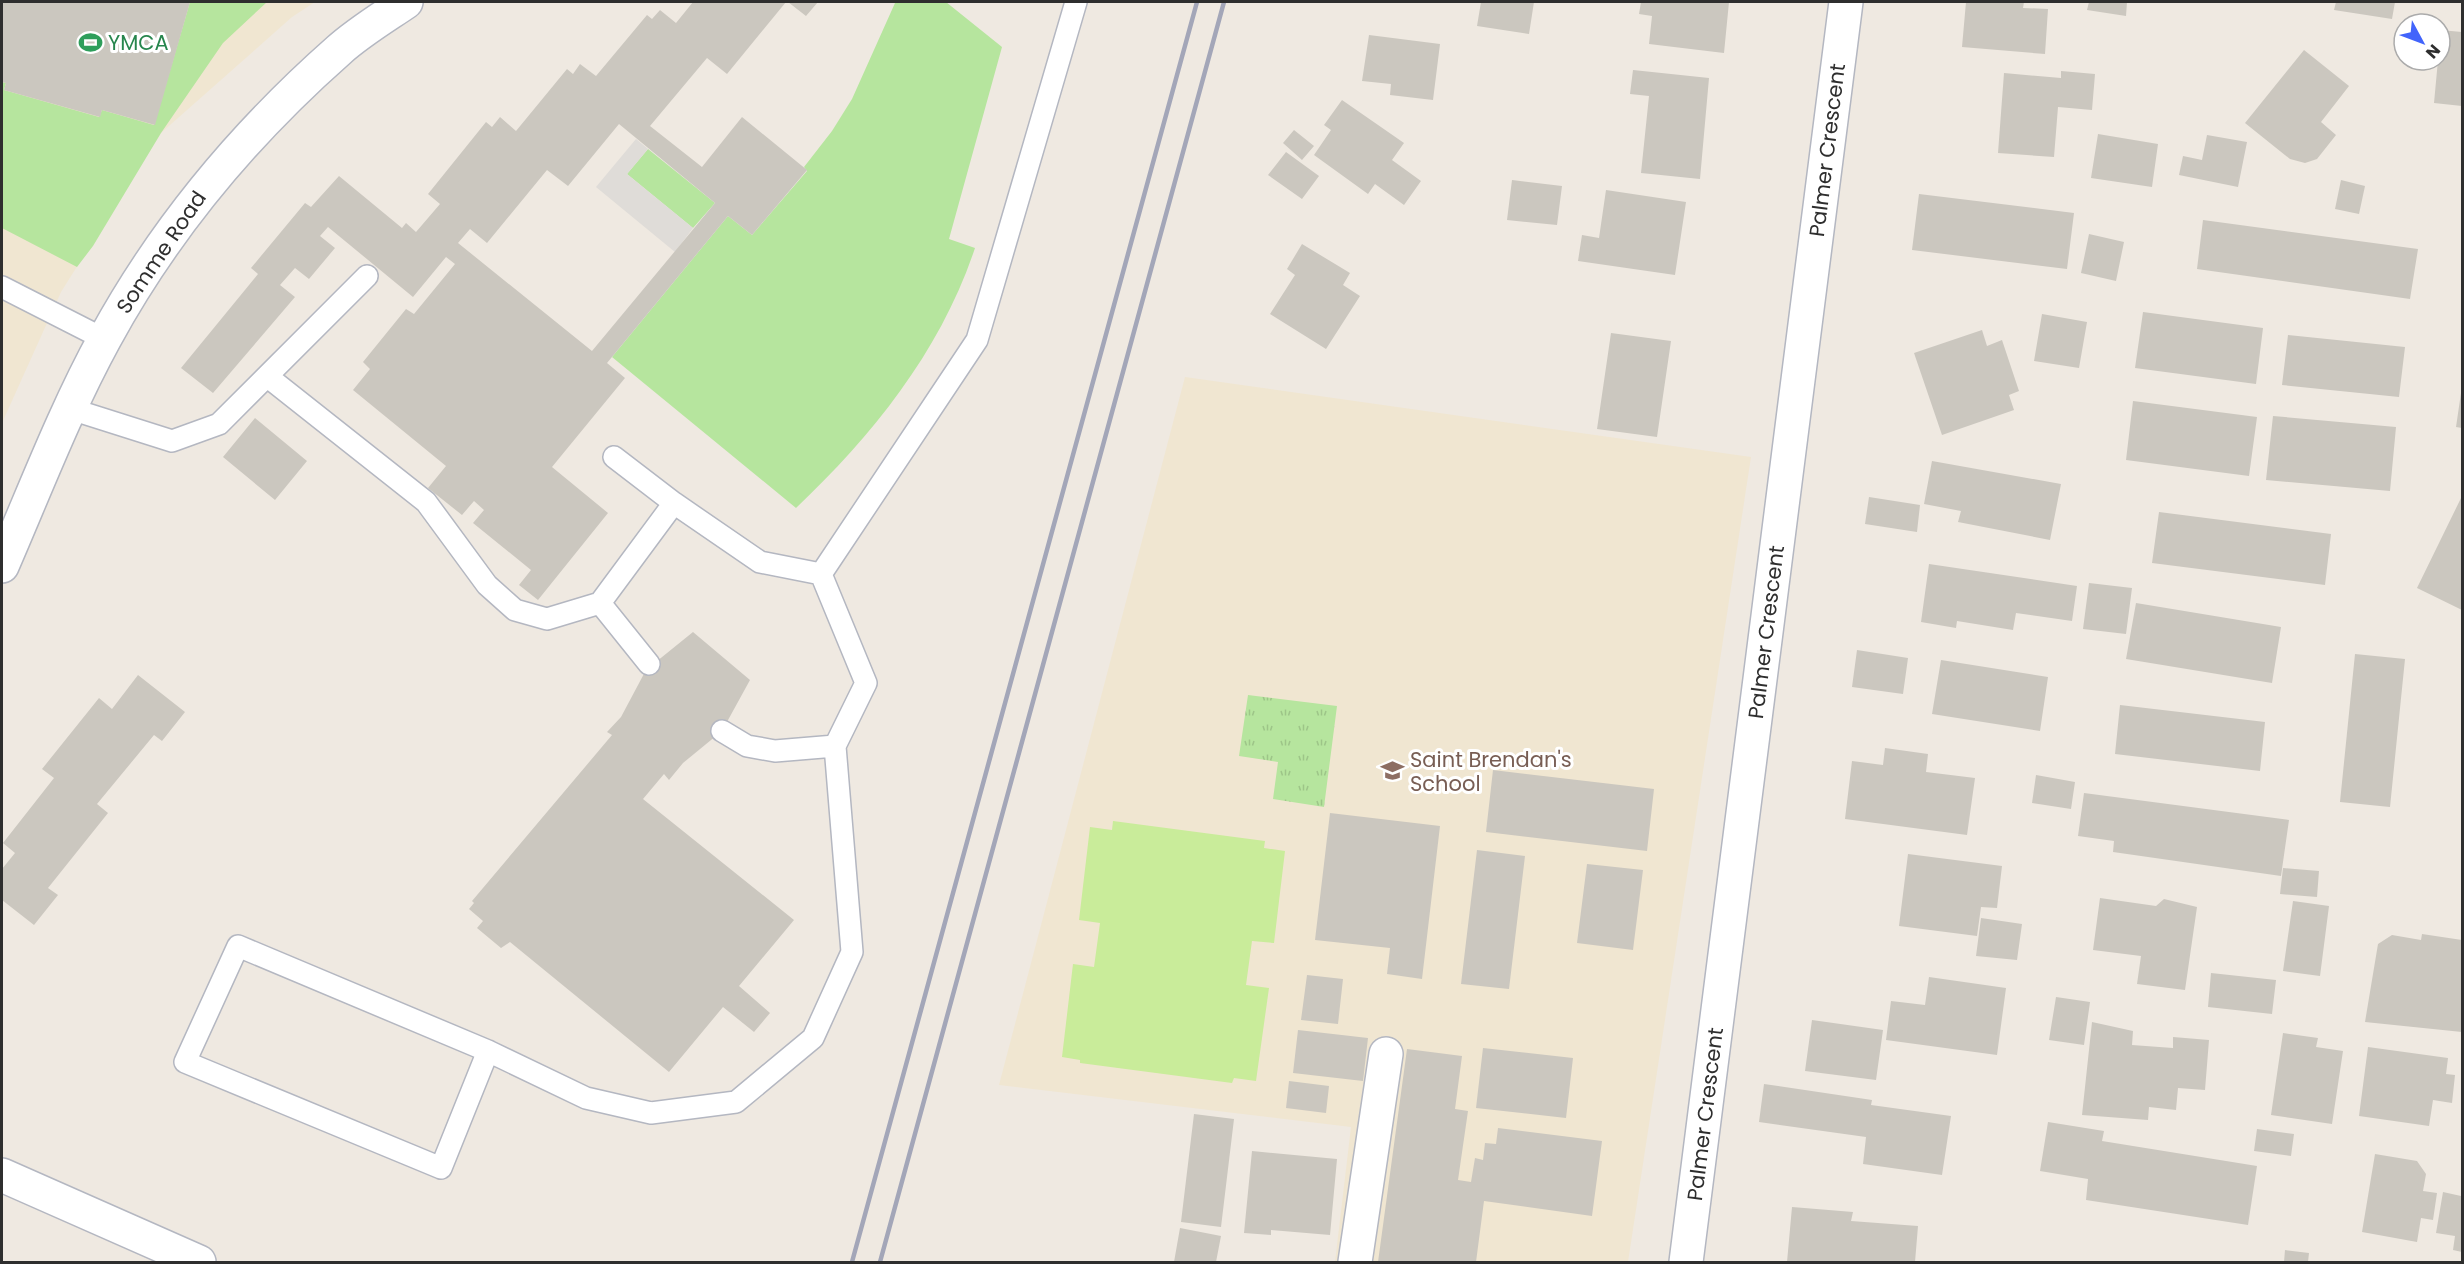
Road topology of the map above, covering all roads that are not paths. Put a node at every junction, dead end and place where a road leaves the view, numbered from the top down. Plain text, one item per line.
1 (406, 2) edge
2 (1076, 2) edge
3 (1846, 2) edge
4 (367, 276) dead end
5 (2, 287) edge
6 (104, 339) junction
7 (268, 378) junction
8 (71, 409) junction
9 (614, 457) dead end
10 (674, 503) junction
11 (2, 566) edge
12 (821, 574) junction
13 (600, 603) junction
14 (649, 664) dead end
15 (722, 731) dead end
16 (835, 746) junction
17 (488, 1051) junction
18 (1386, 1054) dead end
19 (2, 1175) edge
20 (199, 1263) edge
21 (1355, 1263) edge
22 (1686, 1263) edge

1 - 6 street, Somme Road
2 - 12 lane
3 - 22 street, Palmer Crescent
4 - 7 lane
5 - 6 lane
6 - 8 street, Somme Road
7 - 8 lane
7 - 13 lane
8 - 11 street, Somme Road
9 - 10 lane
10 - 12 lane
10 - 13 lane
12 - 16 lane
13 - 14 lane
15 - 16 lane
16 - 17 lane
17 - 17 lane
18 - 21 street
19 - 20 street

